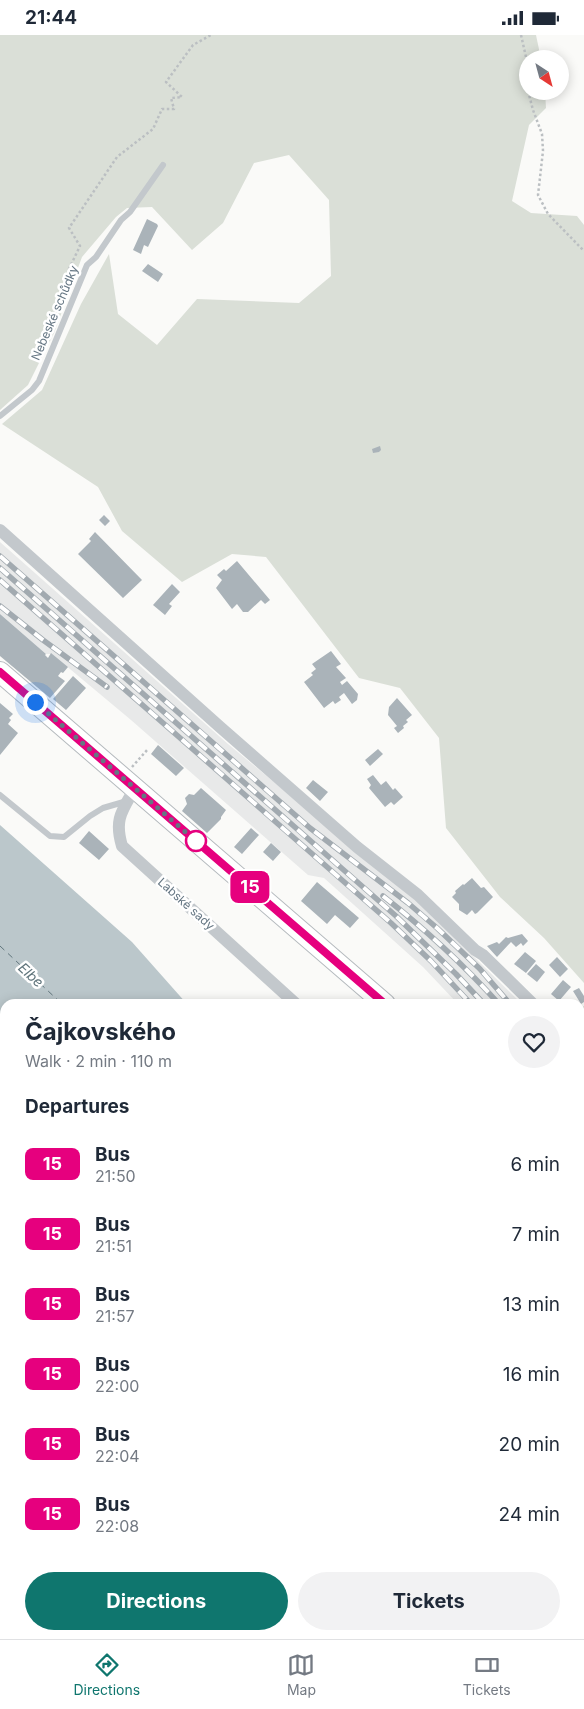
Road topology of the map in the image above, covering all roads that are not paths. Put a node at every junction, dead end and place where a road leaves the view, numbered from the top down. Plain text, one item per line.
1 (163, 165) dead end
2 (0, 416) edge
3 (0, 530) edge
4 (0, 672) edge
5 (129, 789) junction
6 (0, 795) edge
7 (290, 999) edge
8 (379, 999) edge
9 (528, 999) edge

1 - 2 lane, Nebeské schůdky
3 - 9 street
4 - 5 main road
5 - 6 lane
5 - 7 street, Labské sady
5 - 8 main road

